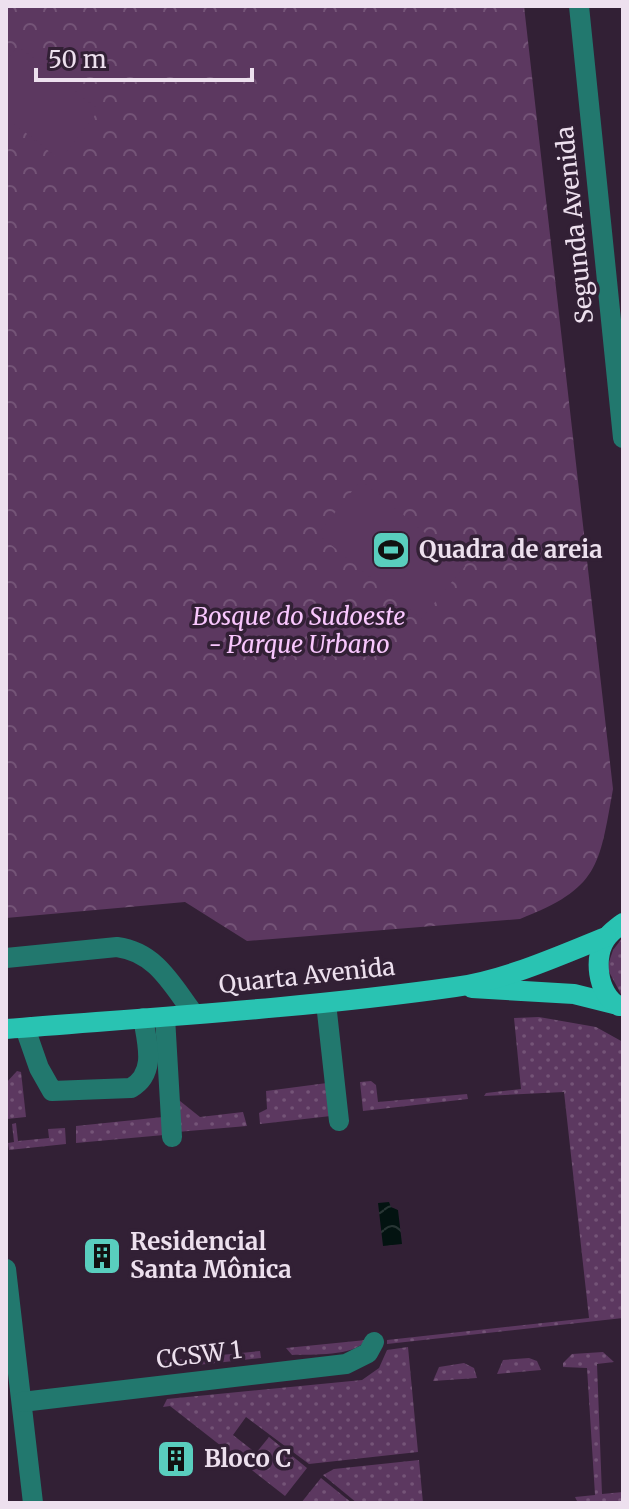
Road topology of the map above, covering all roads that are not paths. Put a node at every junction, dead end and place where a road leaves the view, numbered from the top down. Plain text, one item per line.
1 (579, 6) edge
2 (623, 438) edge
3 (623, 923) edge
4 (606, 937) junction
5 (6, 958) edge
6 (456, 987) junction
7 (326, 1003) junction
8 (618, 1006) edge
9 (194, 1014) junction
10 (165, 1017) junction
11 (143, 1018) junction
12 (11, 1030) edge
13 (339, 1121) dead end
14 (172, 1137) dead end
15 (6, 1269) edge
16 (374, 1342) dead end
17 (22, 1402) junction
18 (33, 1503) edge

1 - 2 street, Segunda Avenida
3 - 4 main road, Quarta Avenida
4 - 6 main road, Quarta Avenida
4 - 8 main road
5 - 9 street
6 - 7 main road, Quarta Avenida
6 - 8 main road
7 - 9 main road, Quarta Avenida
7 - 13 street
9 - 10 main road, Quarta Avenida
10 - 11 main road, Quarta Avenida
10 - 14 street
11 - 12 main road, Quarta Avenida
11 - 12 street
15 - 17 street
16 - 17 street, CCSW 1
17 - 18 street

